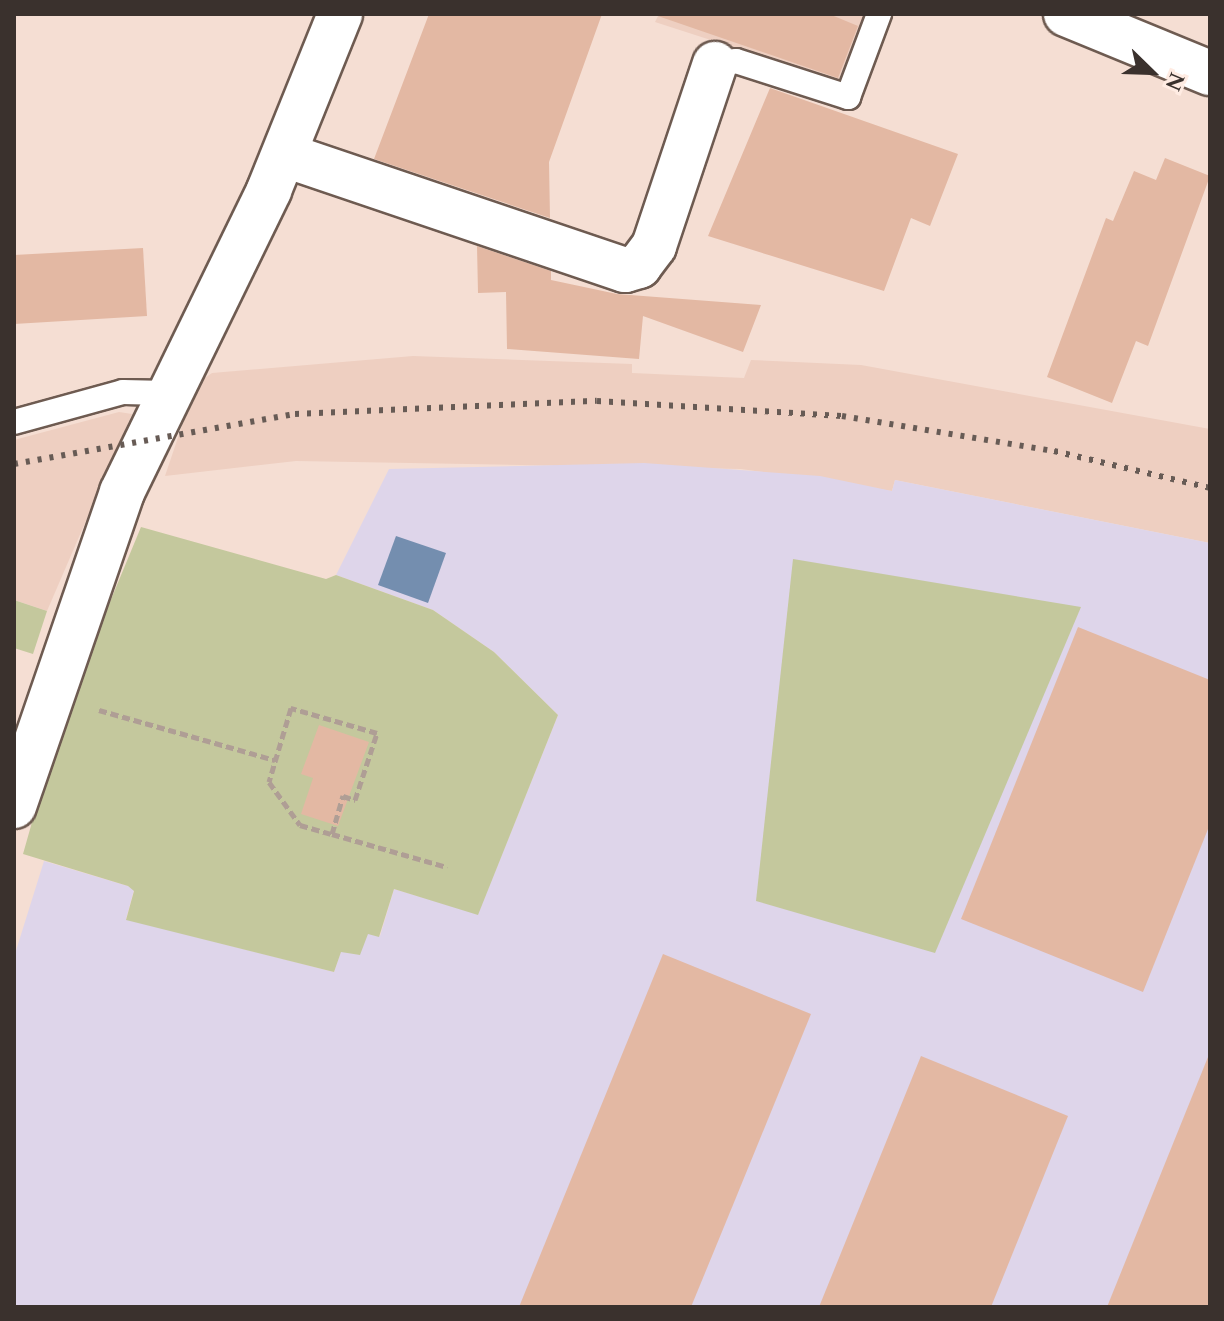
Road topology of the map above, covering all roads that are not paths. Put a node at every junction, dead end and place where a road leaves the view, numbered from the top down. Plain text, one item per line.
1 (340, 14) edge
2 (879, 14) edge
3 (1066, 14) edge
4 (715, 64) joint
5 (1210, 73) edge
6 (277, 172) junction
7 (167, 393) junction
8 (14, 422) edge
9 (14, 806) edge

1 - 6 street
2 - 4 lane
3 - 5 street
4 - 6 street
6 - 7 street
7 - 8 lane
7 - 9 street

